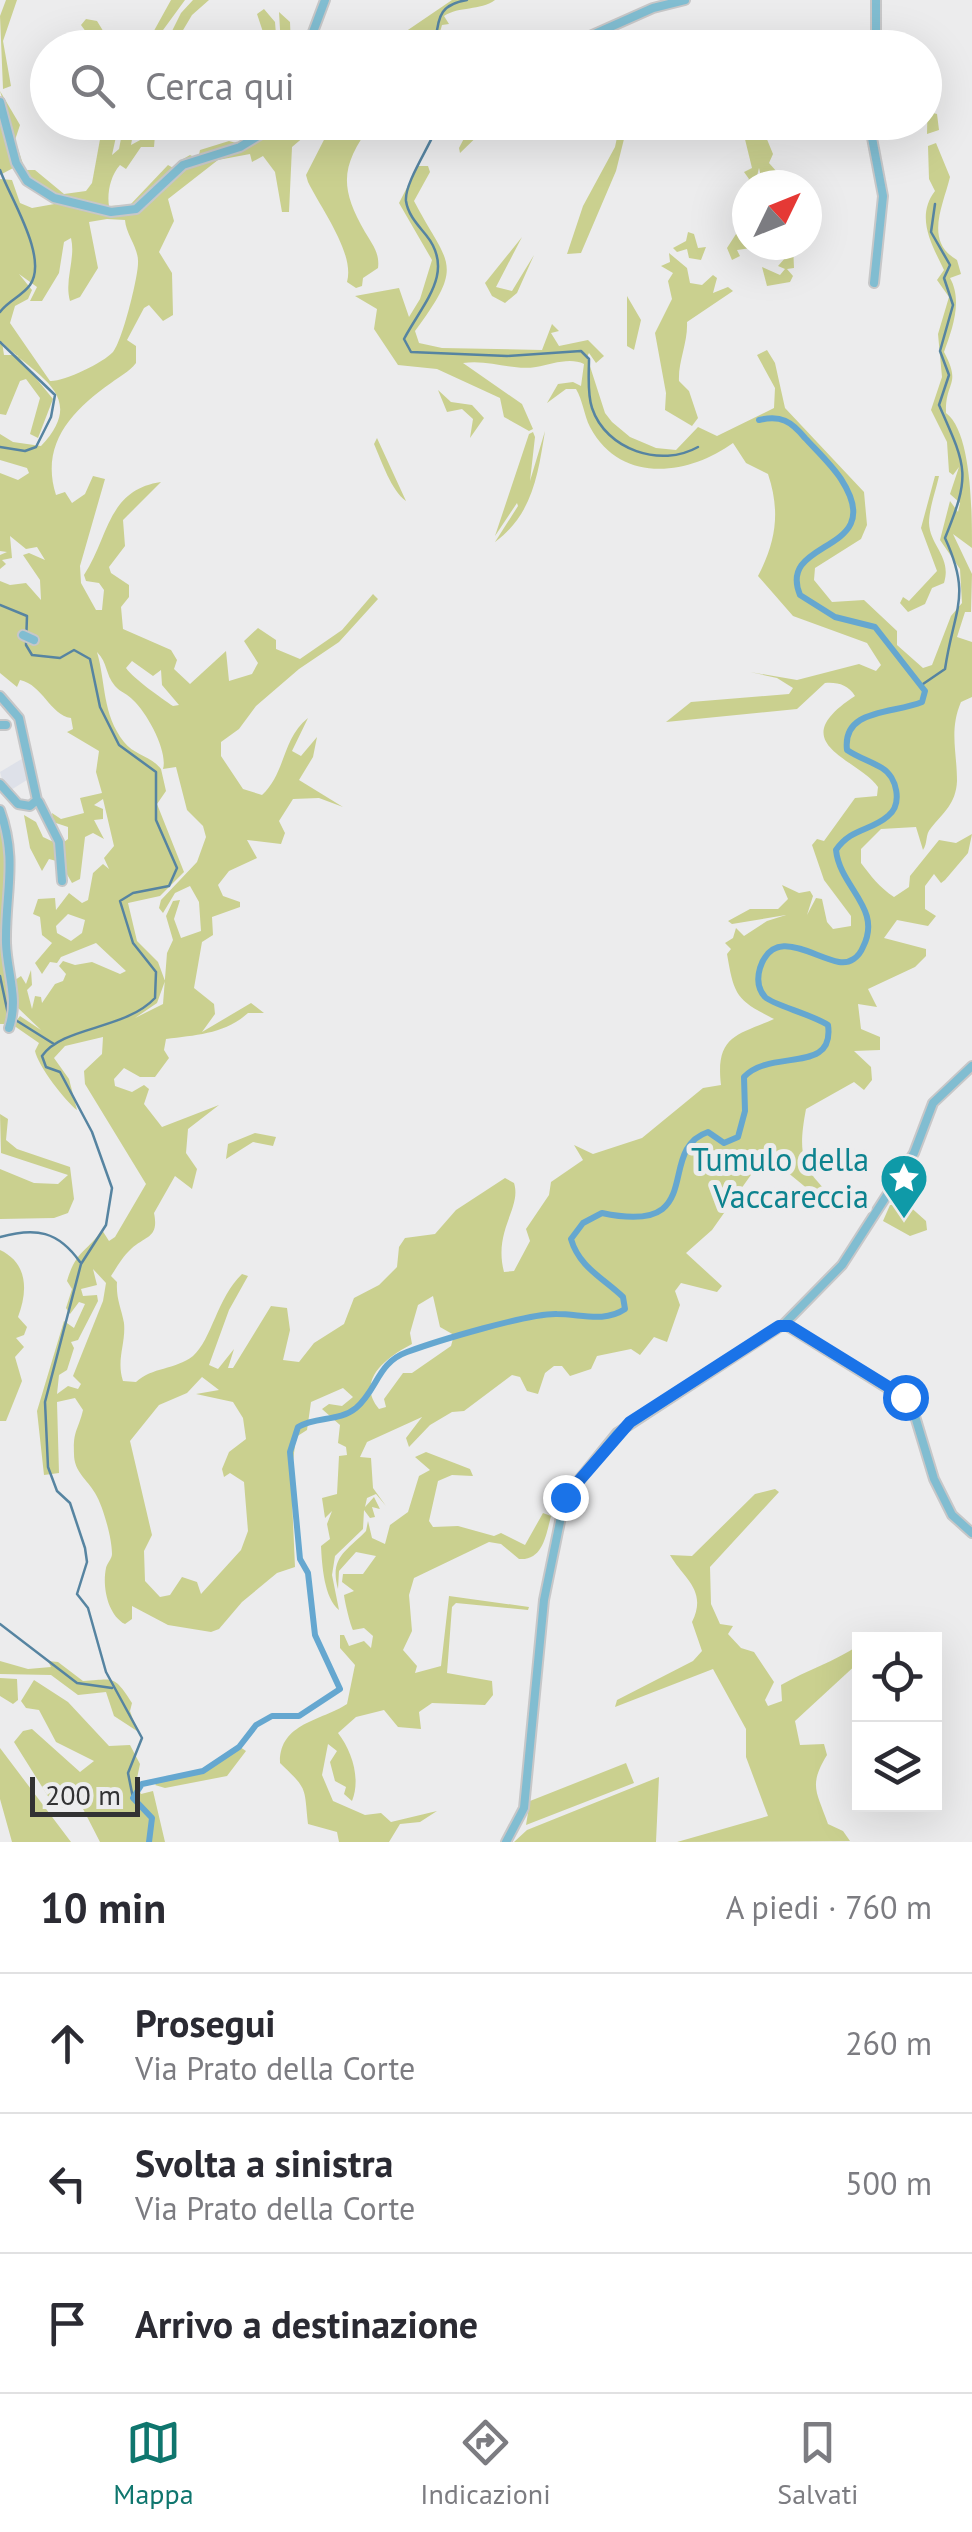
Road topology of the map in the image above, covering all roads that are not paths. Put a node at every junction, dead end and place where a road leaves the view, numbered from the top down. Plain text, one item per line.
1 (325, 0) edge
2 (685, 0) edge
3 (876, 0) edge
4 (313, 30) edge
5 (603, 30) edge
6 (876, 30) edge
7 (0, 102) edge
8 (251, 140) edge
9 (872, 140) edge
10 (874, 283) dead end
11 (0, 696) edge
12 (0, 784) edge
13 (40, 802) dead end
14 (0, 810) edge
15 (62, 882) dead end
16 (11, 1021) dead end
17 (972, 1066) edge
18 (784, 1324) junction
19 (972, 1533) edge
20 (506, 1842) edge

1 - 4 street
2 - 5 street
3 - 6 street
7 - 8 street
9 - 10 street
11 - 12 street
13 - 15 street
14 - 16 street
17 - 18 street
18 - 19 street
18 - 20 street

